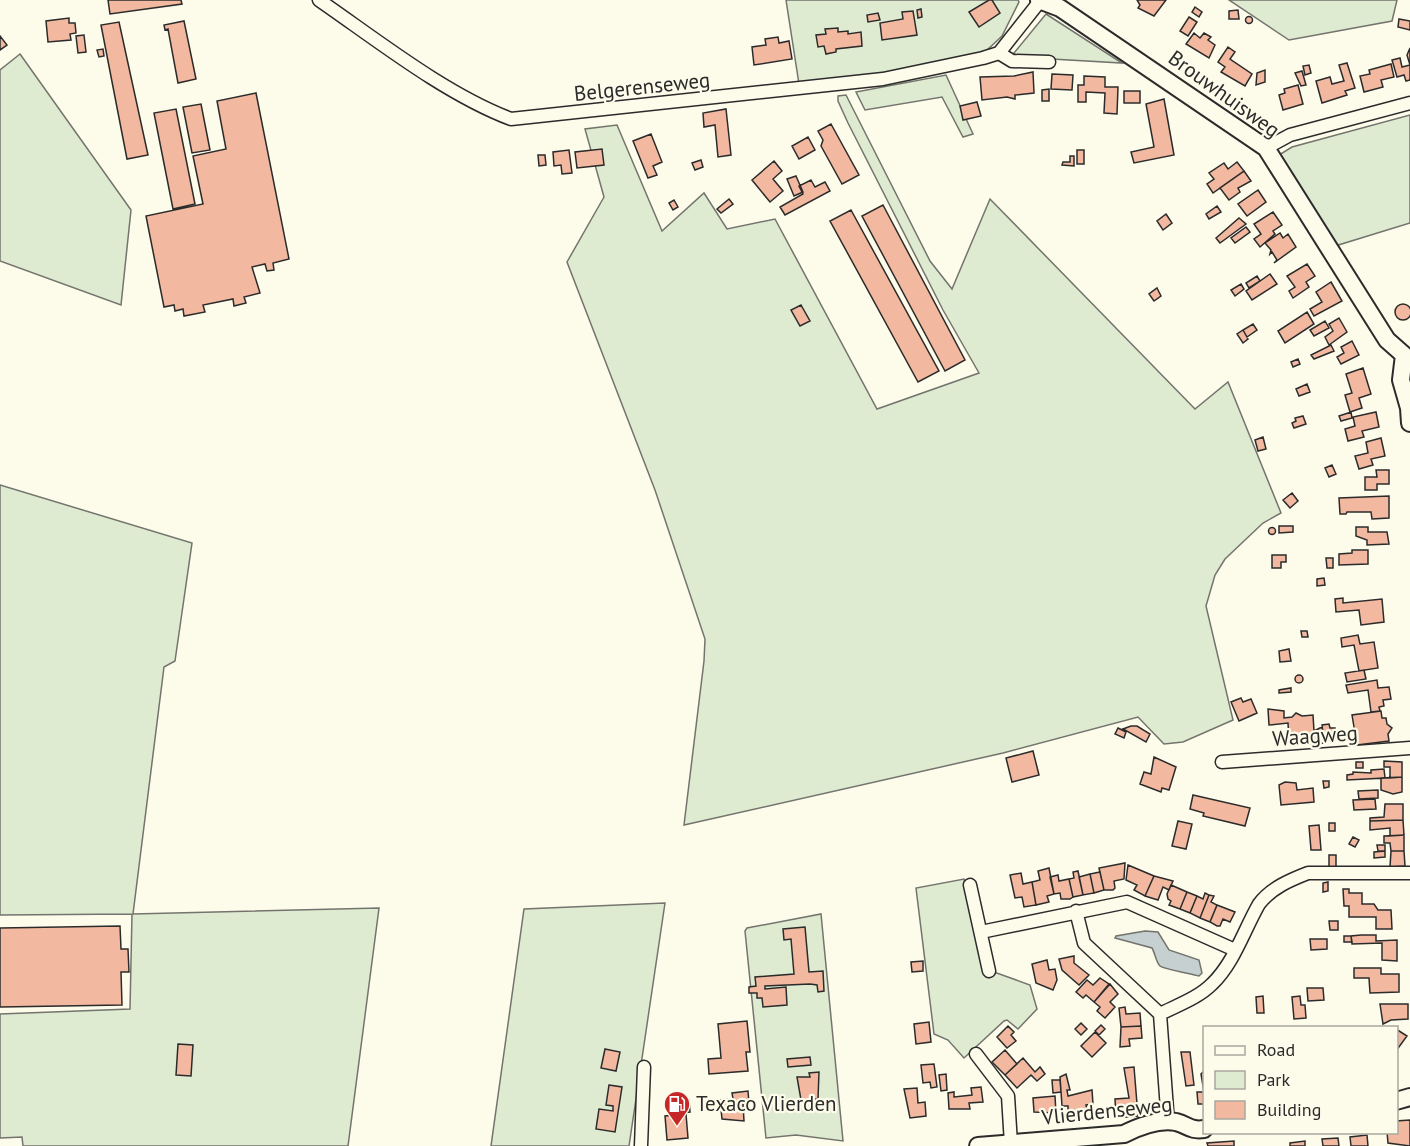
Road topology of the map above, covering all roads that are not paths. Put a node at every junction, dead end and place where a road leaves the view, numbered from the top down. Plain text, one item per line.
1 (318, 0) edge
2 (1039, 0) edge
3 (999, 53) junction
4 (1049, 62) dead end
5 (1410, 103) edge
6 (1266, 148) junction
7 (1407, 353) edge
8 (1410, 423) edge
9 (1410, 748) edge
10 (1222, 762) dead end
11 (1410, 873) edge
12 (970, 885) dead end
13 (1076, 911) junction
14 (981, 932) junction
15 (1234, 950) junction
16 (989, 970) dead end
17 (1160, 1014) junction
18 (976, 1054) dead end
19 (644, 1067) dead end
20 (1168, 1123) junction
21 (1203, 1129) edge
22 (1049, 1143) edge
23 (1011, 1144) junction
24 (641, 1146) edge
25 (978, 1146) edge

1 - 3 street, Belgerenseweg
2 - 3 street
2 - 6 street, Brouwhuisweg
3 - 4 street, Belgerenseweg
5 - 6 street
6 - 7 street, Brouwhuisweg
7 - 8 street
9 - 10 street, Waagweg
11 - 15 street
12 - 14 street
13 - 14 street
13 - 15 street
13 - 17 street
14 - 16 street
15 - 17 street
17 - 20 street
18 - 23 street
19 - 24 street
20 - 21 street, Vlierdenseweg
20 - 22 street, Vlierdenseweg
22 - 23 street, Vlierdenseweg
23 - 25 street, Vlierdenseweg

